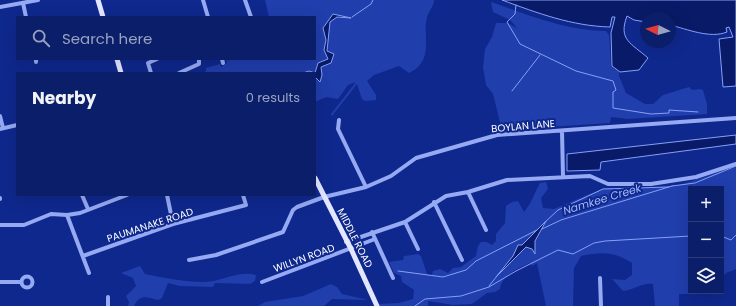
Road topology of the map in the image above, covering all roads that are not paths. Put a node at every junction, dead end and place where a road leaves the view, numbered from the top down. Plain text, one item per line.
1 (38, 0) edge
2 (98, 0) edge
3 (203, 0) edge
4 (245, 0) edge
5 (23, 3) junction
6 (0, 7) edge
7 (26, 16) edge
8 (103, 16) edge
9 (208, 16) edge
10 (251, 16) edge
11 (116, 60) edge
12 (155, 60) edge
13 (199, 60) edge
14 (121, 72) edge
15 (151, 72) edge
16 (182, 72) edge
17 (0, 116) edge
18 (736, 118) edge
19 (339, 120) dead end
20 (16, 125) edge
21 (2, 129) edge
22 (562, 131) junction
23 (736, 164) edge
24 (563, 177) junction
25 (316, 180) edge
26 (366, 188) junction
27 (468, 192) junction
28 (82, 196) edge
29 (123, 196) edge
30 (167, 196) edge
31 (243, 196) edge
32 (324, 197) junction
33 (434, 202) junction
34 (88, 210) junction
35 (67, 215) junction
36 (405, 222) junction
37 (173, 224) junction
38 (0, 225) edge
39 (486, 230) dead end
40 (372, 232) junction
41 (375, 239) junction
42 (346, 242) junction
43 (351, 249) junction
44 (418, 249) dead end
45 (83, 256) junction
46 (189, 260) dead end
47 (462, 260) dead end
48 (89, 273) dead end
49 (393, 278) dead end
50 (600, 278) dead end
51 (0, 282) edge
52 (21, 282) dead end
53 (262, 282) dead end
54 (108, 297) dead end
55 (108, 306) edge
56 (377, 306) edge
57 (601, 306) edge

1 - 5 street
2 - 8 main road
3 - 9 street
4 - 10 street
5 - 6 street
5 - 7 street
11 - 14 main road
12 - 15 street
13 - 16 street
17 - 21 street
18 - 22 street, BOYLAN LANE
19 - 26 street
20 - 21 street
22 - 24 street
22 - 26 street, BOYLAN LANE
23 - 24 street
24 - 27 street
25 - 32 main road, MIDDLE ROAD
26 - 32 street, BOYLAN LANE
27 - 33 street
27 - 39 street
28 - 34 street
29 - 34 street
30 - 37 street
31 - 37 street, PAUMANAKE ROAD
32 - 42 main road, MIDDLE ROAD
32 - 46 street, BOYLAN LANE
33 - 36 street
33 - 47 street
34 - 35 street
35 - 38 street
35 - 45 street
36 - 40 street
36 - 44 street
37 - 45 street, PAUMANAKE ROAD
40 - 41 street
40 - 42 street
41 - 43 street, WILLYN ROAD
41 - 49 street
42 - 43 main road, MIDDLE ROAD
43 - 53 street, WILLYN ROAD
43 - 56 main road, MIDDLE ROAD
45 - 48 street
50 - 57 street
51 - 52 street
54 - 55 street

